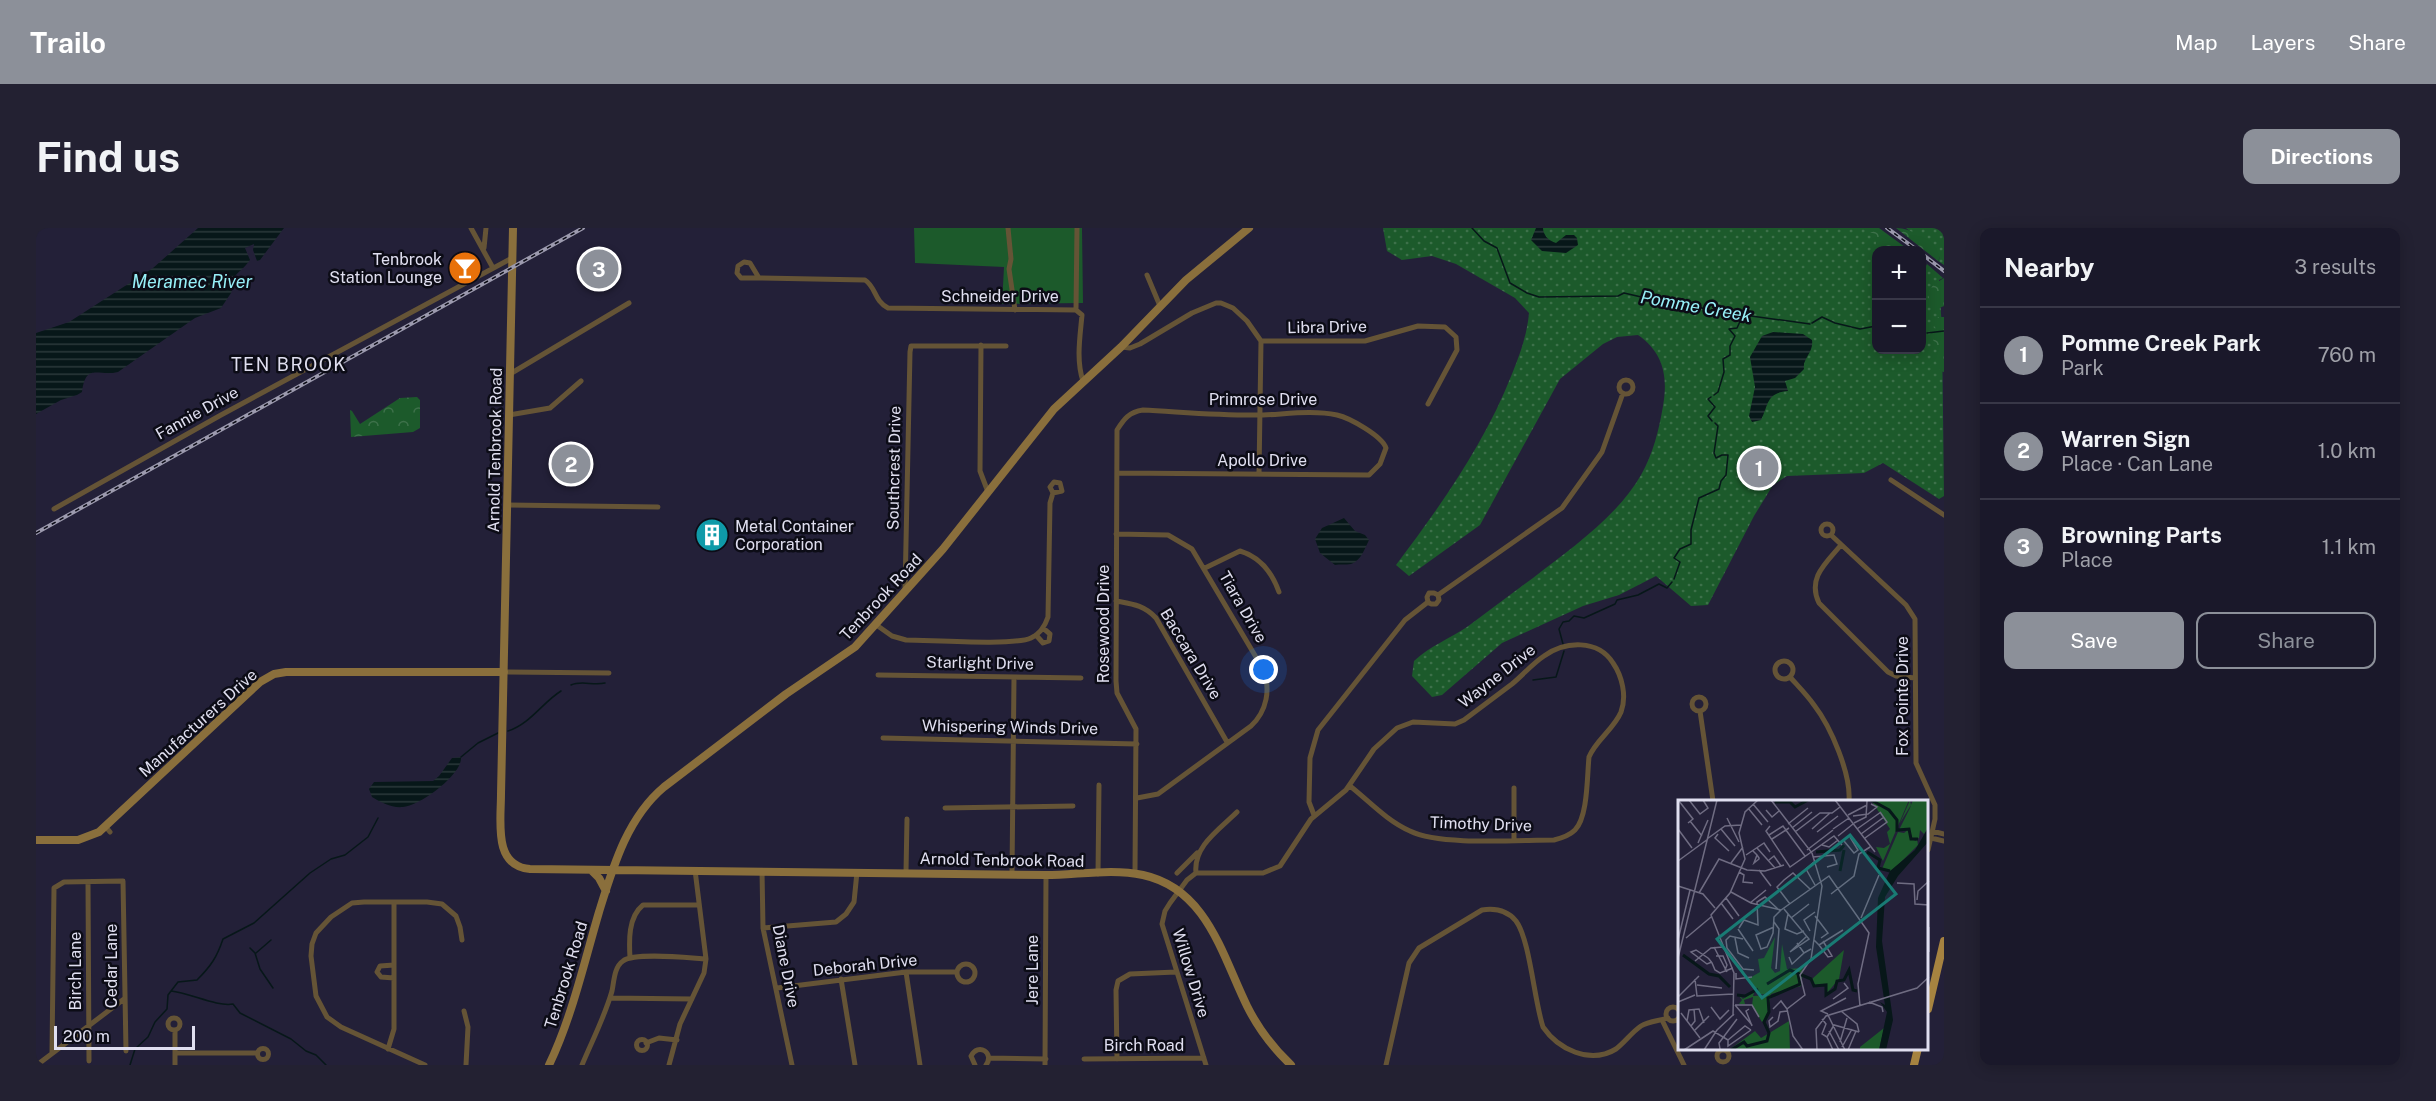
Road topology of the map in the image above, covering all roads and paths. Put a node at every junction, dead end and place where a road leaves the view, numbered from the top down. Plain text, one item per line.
1 (471, 228) edge
2 (486, 228) edge
3 (513, 228) edge
4 (1008, 228) edge
5 (1077, 228) edge
6 (1249, 228) edge
7 (484, 249) junction
8 (512, 258) junction
9 (493, 268) junction
10 (1147, 274) dead end
11 (758, 278) dead end
12 (629, 303) dead end
13 (1160, 306) junction
14 (1015, 310) junction
15 (1076, 310) junction
16 (1260, 340) junction
17 (981, 345) junction
18 (1006, 346) dead end
19 (1121, 347) junction
20 (510, 374) junction
21 (581, 381) dead end
22 (1083, 381) junction
23 (1623, 393) dead end
24 (1428, 404) dead end
25 (1133, 411) joint
26 (509, 415) junction
27 (1261, 415) junction
28 (1385, 444) joint
29 (1118, 473) junction
30 (1259, 474) junction
31 (1891, 480) dead end
32 (987, 492) junction
33 (1053, 493) dead end
34 (507, 505) junction
35 (658, 507) dead end
36 (54, 509) dead end
37 (1944, 515) edge
38 (1116, 534) junction
39 (1831, 535) dead end
40 (1841, 545) junction
41 (1205, 568) junction
42 (905, 590) junction
43 (1279, 592) dead end
44 (1116, 601) junction
45 (875, 624) junction
46 (1043, 628) junction
47 (1035, 635) junction
48 (504, 672) junction
49 (609, 673) dead end
50 (878, 675) dead end
51 (1014, 677) junction
52 (1790, 677) dead end
53 (1081, 678) dead end
54 (1916, 678) junction
55 (1700, 711) dead end
56 (883, 738) dead end
57 (1014, 741) junction
58 (1227, 742) junction
59 (1137, 744) junction
60 (1099, 785) dead end
61 (1350, 786) junction
62 (1514, 788) dead end
63 (1137, 798) junction
64 (1713, 800) edge
65 (1849, 800) edge
66 (1073, 806) dead end
67 (1013, 807) junction
68 (945, 808) dead end
69 (1237, 812) dead end
70 (1314, 815) junction
71 (907, 819) dead end
72 (1583, 819) joint
73 (1944, 834) edge
74 (1931, 835) junction
75 (36, 840) edge
76 (1514, 840) junction
77 (1944, 841) edge
78 (1929, 845) edge
79 (1200, 850) junction
80 (618, 855) junction
81 (591, 870) junction
82 (612, 870) junction
83 (627, 870) junction
84 (694, 870) junction
85 (762, 871) junction
86 (857, 872) junction
87 (906, 872) junction
88 (1098, 873) junction
89 (1135, 873) junction
90 (1177, 873) dead end
91 (1196, 873) junction
92 (1012, 874) junction
93 (1046, 875) junction
94 (88, 882) junction
95 (606, 891) junction
96 (1179, 891) junction
97 (394, 902) junction
98 (699, 905) junction
99 (763, 928) junction
100 (462, 940) dead end
101 (1944, 941) edge
102 (1942, 954) edge
103 (630, 958) junction
104 (706, 959) junction
105 (394, 965) junction
106 (906, 972) junction
107 (957, 972) dead end
108 (1176, 972) junction
109 (394, 978) junction
110 (841, 979) junction
111 (777, 988) junction
112 (610, 998) junction
113 (124, 999) junction
114 (692, 999) junction
115 (1929, 1005) edge
116 (1678, 1008) edge
117 (464, 1011) dead end
118 (1665, 1019) junction
119 (1678, 1019) edge
120 (88, 1026) junction
121 (175, 1030) dead end
122 (677, 1040) junction
123 (646, 1043) dead end
124 (388, 1049) junction
125 (1918, 1050) edge
126 (126, 1051) dead end
127 (52, 1052) junction
128 (175, 1053) junction
129 (257, 1053) dead end
130 (989, 1058) junction
131 (1204, 1058) junction
132 (1084, 1059) dead end
133 (1117, 1059) junction
134 (89, 1061) dead end
135 (1046, 1062) edge
136 (37, 1065) edge
137 (175, 1065) edge
138 (425, 1065) edge
139 (466, 1065) edge
140 (549, 1065) edge
141 (582, 1065) edge
142 (669, 1065) edge
143 (792, 1065) edge
144 (855, 1065) edge
145 (920, 1065) edge
146 (975, 1065) edge
147 (986, 1065) edge
148 (1206, 1065) edge
149 (1291, 1065) edge
150 (1386, 1065) edge
151 (1684, 1065) edge
152 (1914, 1065) edge

1 - 7 street
2 - 7 street
3 - 8 street, Arnold Tenbrook Road
4 - 14 street
5 - 15 street
6 - 13 street, Tenbrook Road
7 - 9 street
8 - 9 street, Fannie Drive
8 - 20 street, Arnold Tenbrook Road
9 - 36 street, Fannie Drive
10 - 13 street
11 - 14 street, Schneider Drive
12 - 20 street
13 - 19 street, Tenbrook Road
14 - 15 street, Schneider Drive
15 - 22 street, Schneider Drive
16 - 19 street
16 - 24 street, Libra Drive
16 - 27 street
17 - 18 street
17 - 32 street
17 - 42 street, Southcrest Drive
19 - 22 street, Tenbrook Road
20 - 26 street, Arnold Tenbrook Road
21 - 26 street
22 - 32 street, Tenbrook Road
23 - 70 street
25 - 27 street, Primrose Drive
25 - 29 street, Rosewood Drive
26 - 34 street, Arnold Tenbrook Road
27 - 28 street, Primrose Drive
27 - 30 street
28 - 30 street, Apollo Drive
29 - 30 street, Apollo Drive
29 - 38 street, Rosewood Drive
31 - 37 street
32 - 42 street, Tenbrook Road
33 - 46 street
34 - 35 street
34 - 48 street, Arnold Tenbrook Road
38 - 41 street, Tiara Drive
38 - 44 street, Rosewood Drive
39 - 40 street, Fox Pointe Drive
40 - 54 street, Fox Pointe Drive
40 - 54 street
41 - 43 street
41 - 58 street, Tiara Drive
42 - 45 street, Tenbrook Road
44 - 58 street, Baccara Drive
44 - 59 street, Rosewood Drive
45 - 47 street
45 - 80 street, Tenbrook Road
46 - 47 street
46 - 47 street
48 - 49 street
48 - 75 street, Manufacturers Drive
48 - 81 street, Arnold Tenbrook Road
50 - 51 street, Starlight Drive
51 - 53 street, Starlight Drive
51 - 57 street
52 - 65 street
54 - 74 street, Fox Pointe Drive
55 - 64 street
56 - 57 street, Whispering Winds Drive
57 - 59 street, Whispering Winds Drive
57 - 67 street
58 - 63 street, Tiara Drive
59 - 63 street, Rosewood Drive
60 - 88 street
61 - 70 street, Wayne Drive
61 - 72 street, Wayne Drive
61 - 76 street, Timothy Drive
62 - 76 street
63 - 89 street, Rosewood Drive
66 - 67 street
67 - 68 street
67 - 92 street
69 - 79 street
70 - 91 street, Wayne Drive
71 - 87 street
72 - 76 street, Timothy Drive
73 - 74 street
74 - 77 street
74 - 78 street, Fox Pointe Drive
79 - 90 street
79 - 91 street
80 - 82 street, Tenbrook Road
80 - 83 street
81 - 82 street, Arnold Tenbrook Road
81 - 95 street
82 - 83 street, Arnold Tenbrook Road
82 - 95 street, Tenbrook Road
83 - 84 street, Arnold Tenbrook Road
84 - 85 street, Arnold Tenbrook Road
84 - 98 street
85 - 86 street, Arnold Tenbrook Road
85 - 99 street, Diane Drive
86 - 87 street, Arnold Tenbrook Road
86 - 99 street
87 - 92 street, Arnold Tenbrook Road
88 - 89 street, Arnold Tenbrook Road
88 - 93 street, Arnold Tenbrook Road
89 - 96 street, Arnold Tenbrook Road
91 - 96 street, Willow Drive
92 - 93 street, Arnold Tenbrook Road
93 - 135 street, Jere Lane
94 - 113 street, Cedar Lane
94 - 120 street, Birch Lane
94 - 127 street
95 - 140 street, Tenbrook Road
96 - 108 street, Willow Drive
96 - 149 street, Arnold Tenbrook Road
97 - 100 street
97 - 105 street
97 - 124 street
98 - 103 street
98 - 104 street
99 - 111 street, Diane Drive
101 - 102 main road
102 - 115 main road
103 - 104 street
103 - 112 street
104 - 114 street
105 - 109 street
105 - 109 street
106 - 107 street, Deborah Drive
106 - 110 street, Deborah Drive
106 - 145 street
108 - 131 street, Willow Drive
108 - 133 street
109 - 124 street
110 - 111 street, Deborah Drive
110 - 144 street
111 - 143 street, Diane Drive
112 - 114 street
112 - 141 street
113 - 120 street
113 - 126 street, Cedar Lane
114 - 122 street
116 - 118 street
117 - 139 street
118 - 119 street
118 - 150 street
118 - 151 street
120 - 127 street
120 - 134 street, Birch Lane
121 - 128 street
122 - 123 street
122 - 142 street
124 - 138 street
125 - 152 main road
127 - 136 street
128 - 129 street
128 - 137 street
130 - 135 street
130 - 146 street
130 - 147 street
131 - 133 street, Birch Road
131 - 148 street, Willow Drive
132 - 133 street, Birch Road

